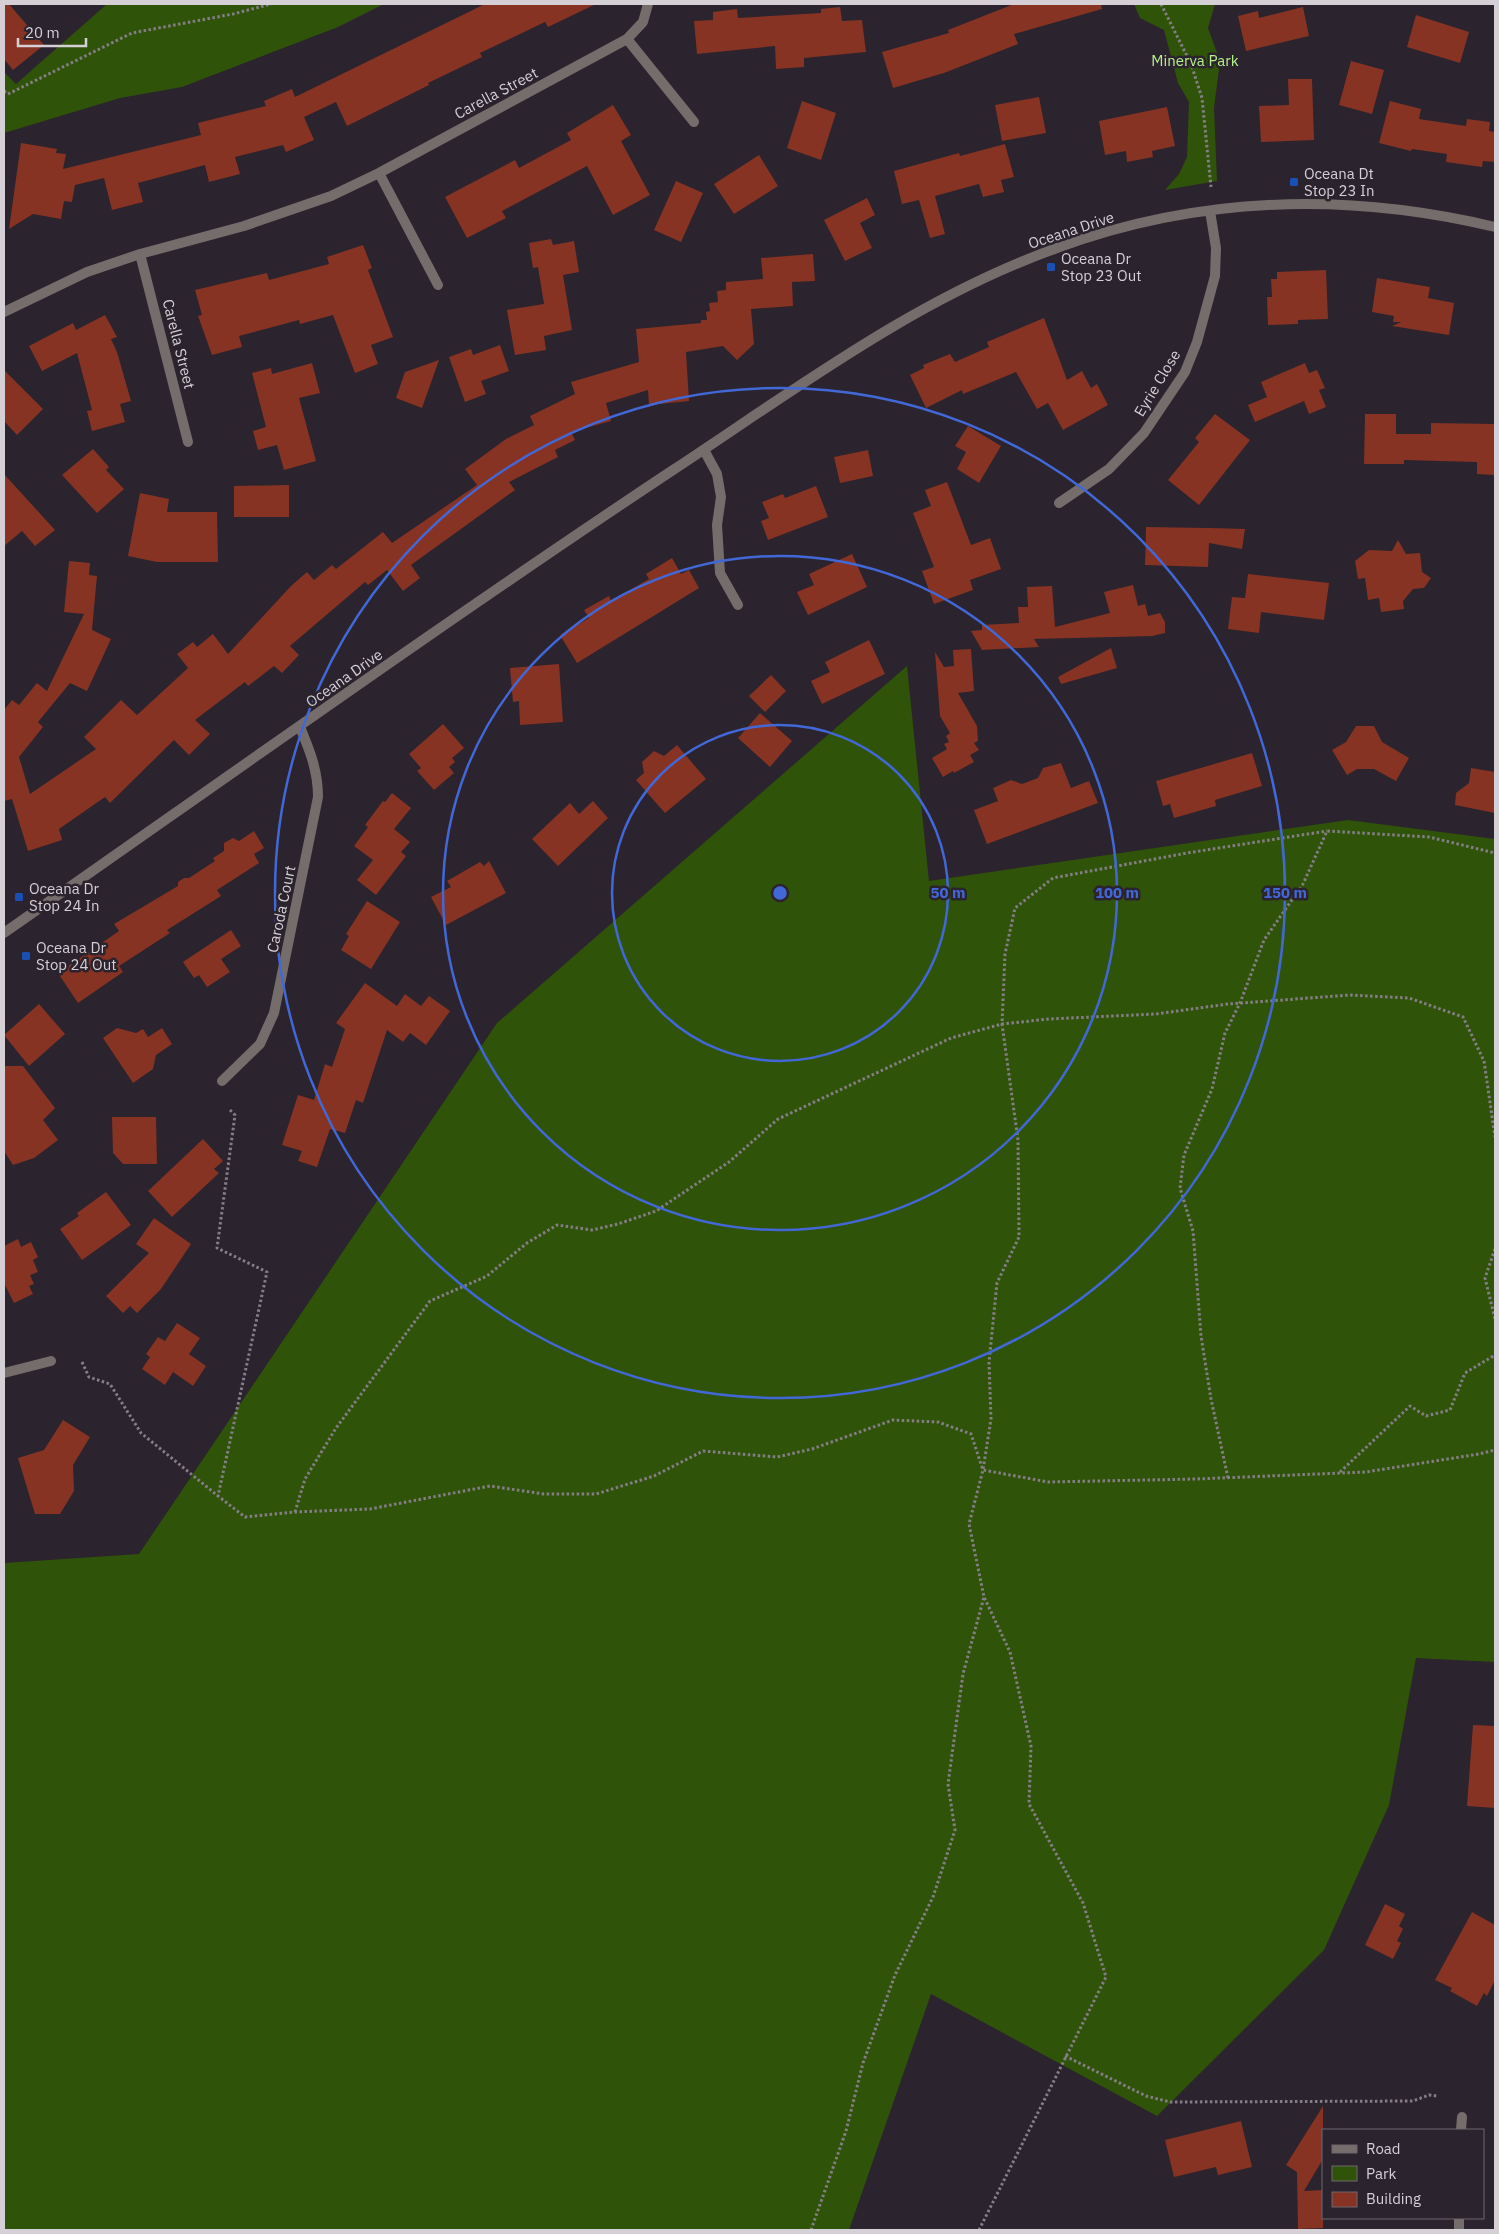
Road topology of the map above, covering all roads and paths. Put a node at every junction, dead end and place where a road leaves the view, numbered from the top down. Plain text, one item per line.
1 (271, 4) edge
2 (648, 4) edge
3 (1161, 4) edge
4 (627, 40) junction
5 (4, 91) edge
6 (694, 122) dead end
7 (379, 173) junction
8 (1211, 187) dead end
9 (1210, 211) junction
10 (1495, 227) edge
11 (140, 254) junction
12 (438, 285) dead end
13 (4, 312) edge
14 (188, 442) dead end
15 (704, 450) junction
16 (1059, 503) dead end
17 (738, 605) dead end
18 (300, 727) junction
19 (1327, 830) junction
20 (1495, 853) edge
21 (4, 933) edge
22 (1240, 1004) junction
23 (1002, 1024) junction
24 (222, 1082) dead end
25 (230, 1110) dead end
26 (1495, 1137) edge
27 (1495, 1249) edge
28 (1495, 1319) edge
29 (1495, 1355) edge
30 (51, 1361) dead end
31 (82, 1362) dead end
32 (4, 1373) edge
33 (1495, 1450) edge
34 (983, 1470) junction
35 (1340, 1473) junction
36 (1228, 1478) junction
37 (218, 1496) junction
38 (295, 1512) junction
39 (984, 1597) junction
40 (1065, 2056) junction
41 (1437, 2096) dead end
42 (1462, 2117) dead end
43 (1461, 2129) edge
44 (811, 2230) edge
45 (979, 2230) edge

1 - 5 path
2 - 4 street, Carella Street
3 - 8 path
4 - 6 street
4 - 7 street, Carella Street
7 - 11 street, Carella Street
7 - 12 street
9 - 10 street, Oceana Drive
9 - 15 street, Oceana Drive
9 - 16 street, Eyrie Close
11 - 13 street, Carella Street
11 - 14 street, Carella Street
15 - 17 street
15 - 18 street, Oceana Drive
18 - 21 street, Oceana Drive
18 - 24 street, Caroda Court
19 - 20 path
19 - 22 path
19 - 23 path
22 - 23 path
22 - 26 path
22 - 36 path
23 - 34 path
23 - 38 path
25 - 37 path
27 - 28 path
29 - 35 path
30 - 32 street
31 - 37 path
33 - 35 path
34 - 36 path
34 - 38 path
34 - 39 path
35 - 36 path
37 - 38 path
39 - 40 path
39 - 44 path
40 - 41 path
40 - 45 path
42 - 43 street

